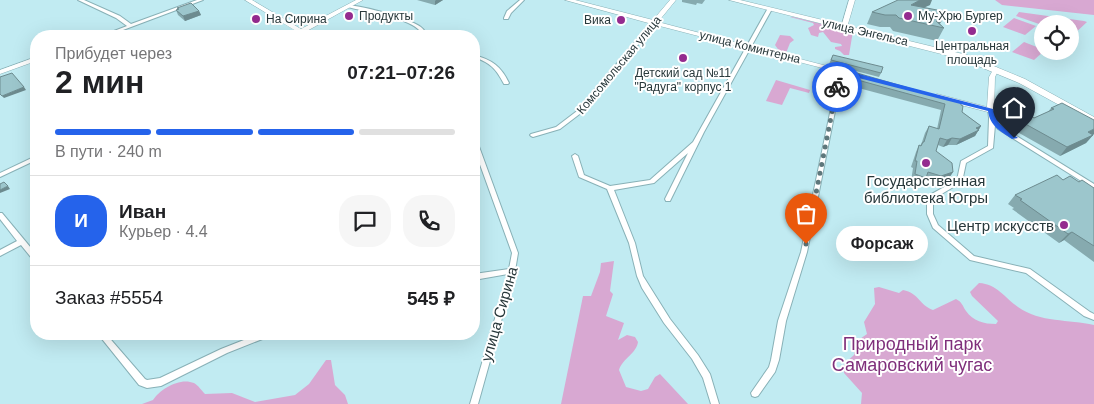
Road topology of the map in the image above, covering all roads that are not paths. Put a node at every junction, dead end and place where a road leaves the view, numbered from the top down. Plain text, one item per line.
1 (80, 0) edge
2 (201, 0) edge
3 (248, 0) edge
4 (360, 0) edge
5 (522, 0) edge
6 (568, 0) edge
7 (673, 0) edge
8 (732, 0) edge
9 (744, 0) edge
10 (852, 0) edge
11 (350, 6) junction
12 (770, 9) junction
13 (506, 18) dead end
14 (654, 23) junction
15 (845, 25) junction
16 (130, 26) junction
17 (119, 30) edge
18 (299, 30) edge
19 (306, 30) edge
20 (422, 30) edge
21 (749, 47) junction
22 (480, 58) edge
23 (30, 61) edge
24 (998, 68) junction
25 (840, 71) junction
26 (0, 72) edge
27 (878, 81) edge
28 (506, 83) dead end
29 (1034, 88) junction
30 (931, 94) edge
31 (992, 114) junction
32 (1094, 117) edge
33 (1094, 123) edge
34 (992, 132) junction
35 (1006, 132) junction
36 (533, 135) dead end
37 (696, 142) junction
38 (575, 156) dead end
39 (30, 161) edge
40 (480, 161) edge
41 (0, 175) edge
42 (1094, 187) edge
43 (610, 188) junction
44 (668, 199) dead end
45 (0, 215) edge
46 (21, 242) junction
47 (30, 252) edge
48 (0, 253) edge
49 (512, 271) junction
50 (480, 276) edge
51 (1094, 317) edge
52 (107, 340) edge
53 (252, 340) edge
54 (755, 393) dead end
55 (474, 404) edge
56 (716, 404) edge

1 - 16 street
2 - 16 street
3 - 18 street
4 - 11 street
5 - 13 street
6 - 14 street, улица Коминтерна
7 - 14 street, Комсомольская улица
8 - 12 main road, улица Энгельса
9 - 15 main road, улица Энгельса
10 - 15 street
11 - 19 street
11 - 20 street
12 - 15 main road, улица Энгельса
12 - 21 street
14 - 21 street, улица Коминтерна
14 - 36 street, Комсомольская улица
15 - 24 main road, улица Энгельса
16 - 17 street
21 - 25 street, улица Коминтерна
21 - 37 street
22 - 28 street
23 - 26 street
24 - 29 main road
24 - 31 street
24 - 32 main road
25 - 27 street, улица Коминтерна
25 - 54 street
29 - 33 main road
29 - 33 main road
30 - 31 street
31 - 34 street
31 - 35 street
34 - 35 street
34 - 51 street
35 - 42 street
37 - 43 street
37 - 44 street
38 - 43 street
39 - 41 street
40 - 49 street, улица Сирина
43 - 56 street
45 - 46 street
46 - 47 street
46 - 48 street
49 - 50 street
49 - 55 street, улица Сирина
52 - 53 street

